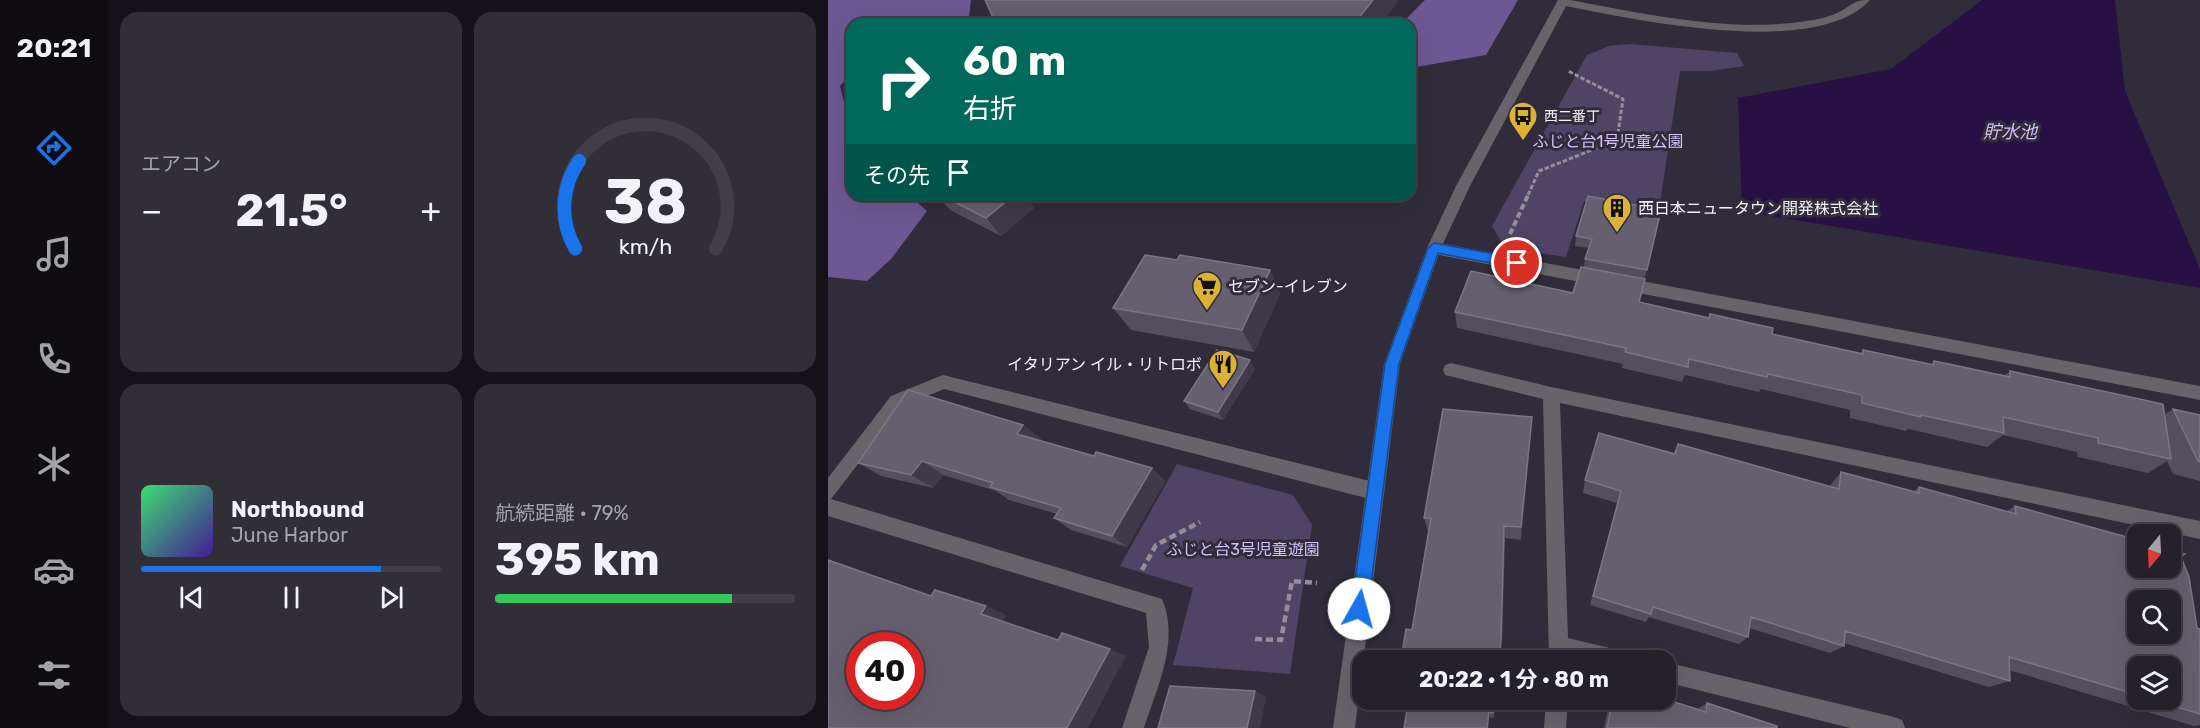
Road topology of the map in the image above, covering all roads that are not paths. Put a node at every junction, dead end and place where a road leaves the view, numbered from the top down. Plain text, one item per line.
1 (1864, 0) edge
2 (1564, 1) edge
3 (1434, 248) junction
4 (1451, 370) dead end
5 (2200, 393) edge
6 (1551, 394) junction
7 (1374, 491) junction
8 (828, 492) edge
9 (828, 507) edge
10 (2140, 524) edge
11 (2181, 529) edge
12 (2200, 530) edge
13 (1560, 650) edge
14 (1676, 675) edge
15 (1556, 710) edge
16 (1133, 728) edge
17 (1344, 728) edge
18 (1555, 728) edge
19 (1894, 728) edge

1 - 2 street
2 - 3 street
3 - 5 street
3 - 7 street
4 - 6 street
6 - 10 street
6 - 13 street
7 - 8 street
7 - 17 street
9 - 16 street
11 - 12 street
14 - 19 street
15 - 18 street

